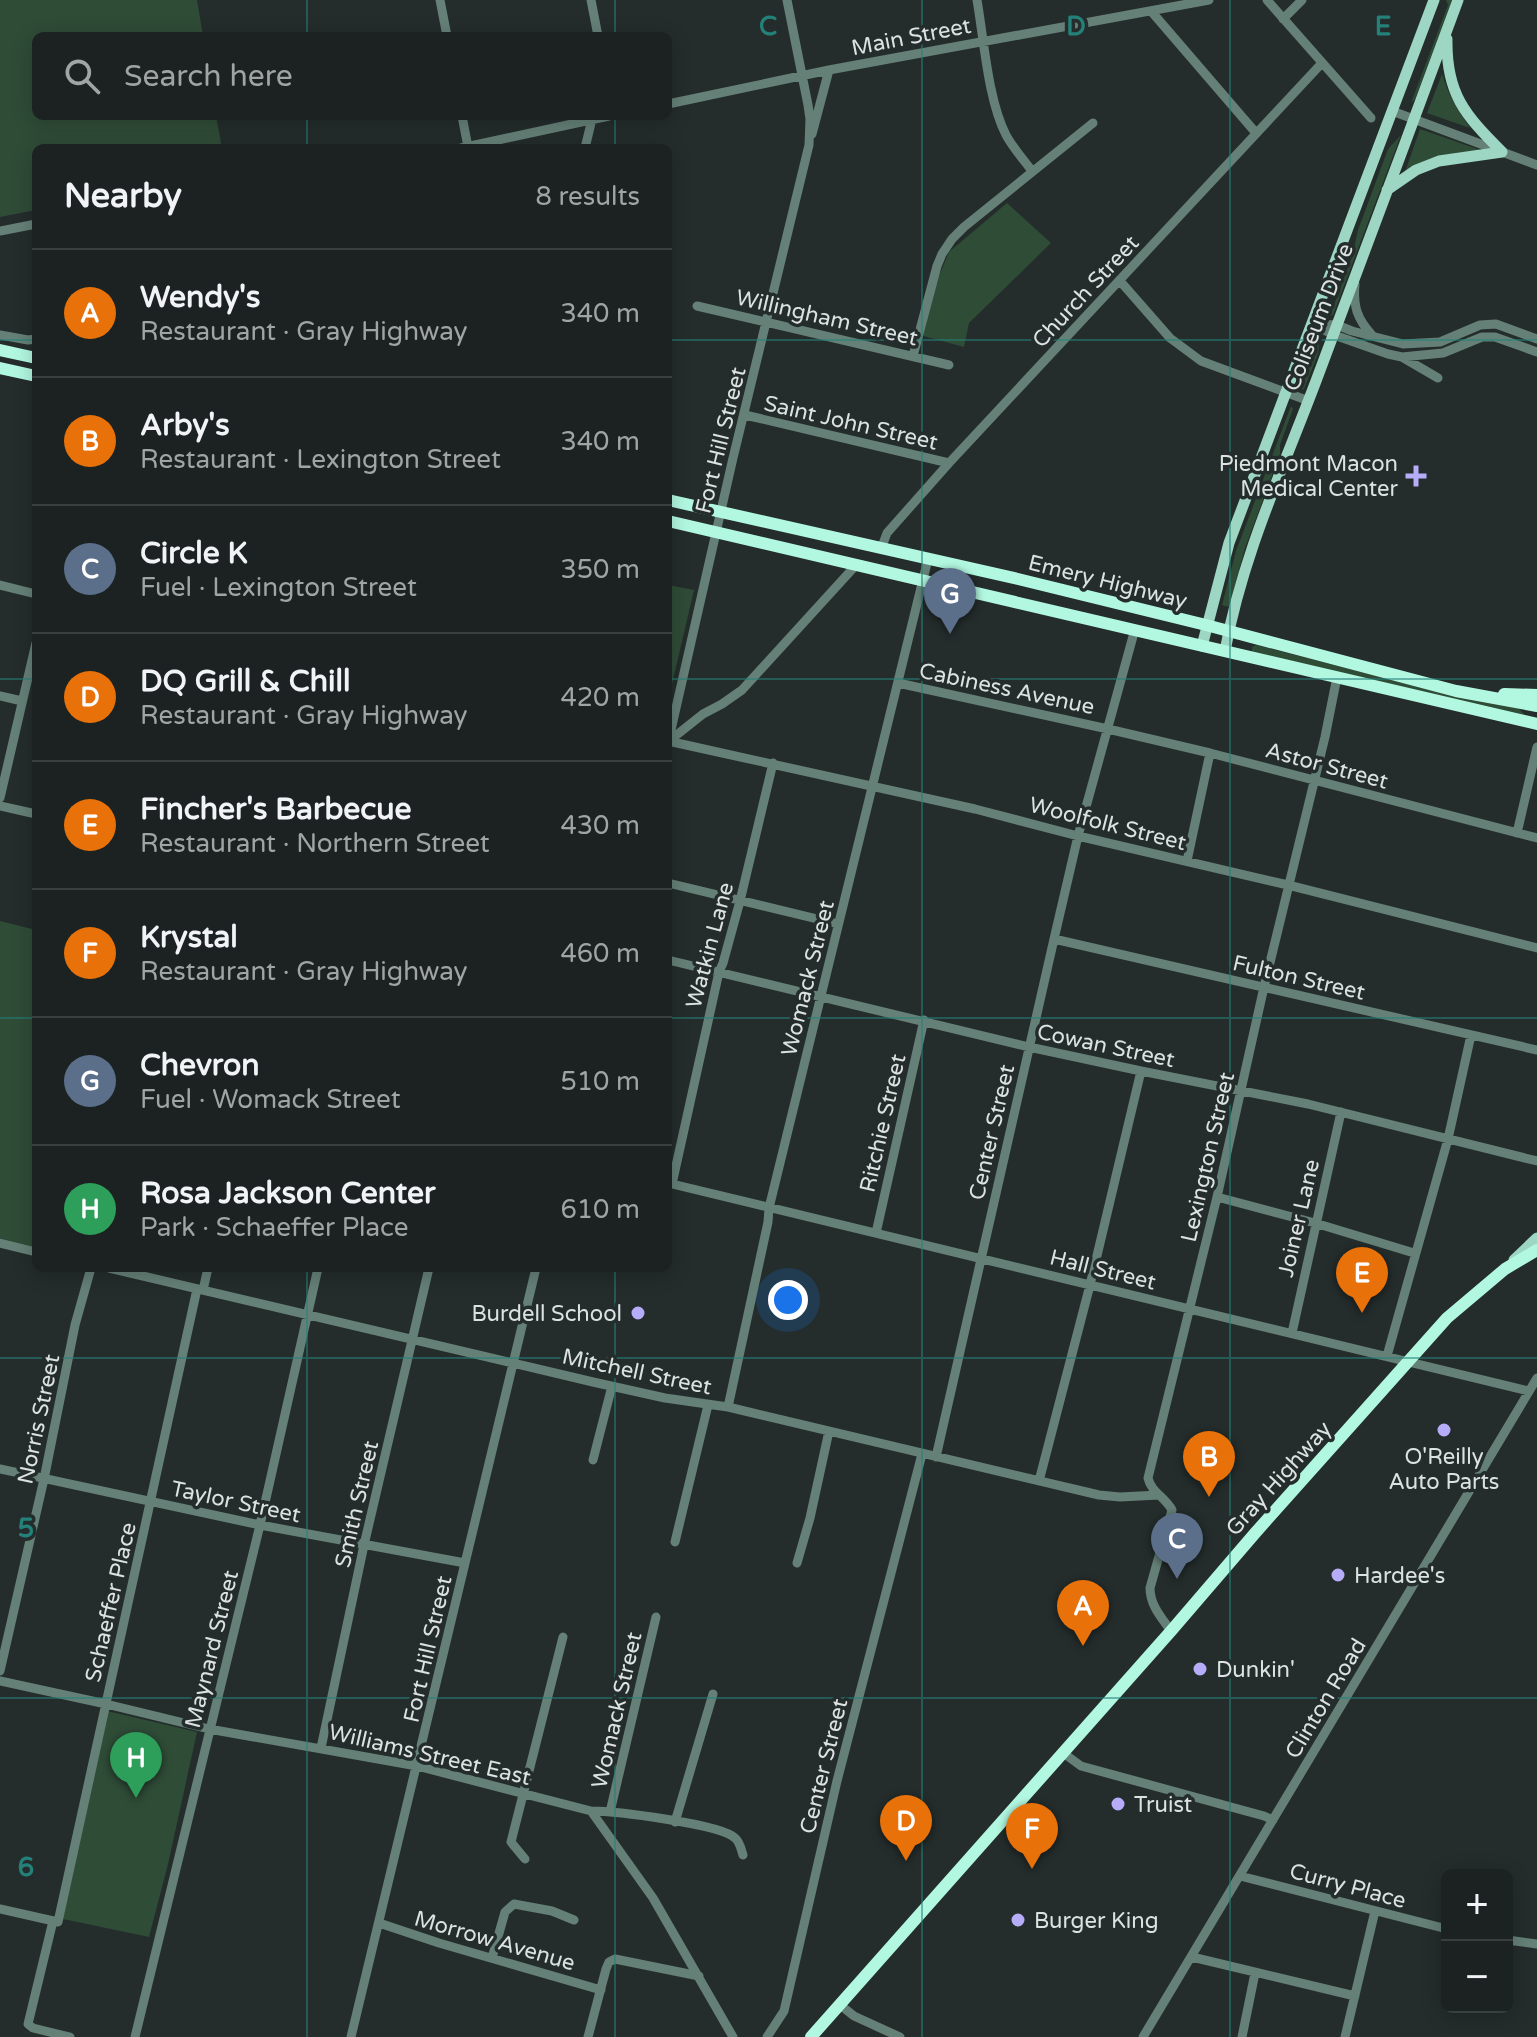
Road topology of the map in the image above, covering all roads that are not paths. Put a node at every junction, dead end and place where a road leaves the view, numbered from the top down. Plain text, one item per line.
1 (440, 0) edge
2 (591, 0) edge
3 (787, 0) edge
4 (977, 0) edge
5 (1209, 0) edge
6 (1267, 0) edge
7 (1302, 0) edge
8 (1434, 0) edge
9 (1458, 0) edge
10 (1151, 11) junction
11 (1283, 19) junction
12 (1448, 26) junction
13 (446, 32) edge
14 (597, 32) edge
15 (984, 41) junction
16 (1322, 63) junction
17 (829, 70) junction
18 (802, 76) junction
19 (672, 103) edge
20 (1392, 111) junction
21 (1371, 118) dead end
22 (1413, 118) junction
23 (462, 120) edge
24 (587, 120) edge
25 (592, 120) edge
26 (1093, 123) dead end
27 (1256, 133) junction
28 (465, 144) edge
29 (479, 144) edge
30 (586, 144) edge
31 (809, 145) junction
32 (1502, 152) junction
33 (1537, 165) edge
34 (1032, 171) junction
35 (1387, 191) junction
36 (32, 225) edge
37 (0, 231) edge
38 (1355, 277) junction
39 (1120, 281) junction
40 (697, 306) dead end
41 (767, 321) junction
42 (1312, 324) junction
43 (1336, 330) junction
44 (0, 335) edge
45 (1372, 335) junction
46 (1537, 339) edge
47 (32, 340) edge
48 (0, 350) edge
49 (1537, 352) edge
50 (913, 356) junction
51 (32, 357) edge
52 (1402, 357) junction
53 (949, 365) dead end
54 (0, 368) edge
55 (32, 375) edge
56 (1438, 378) dead end
57 (1286, 394) junction
58 (1309, 401) junction
59 (745, 415) junction
60 (949, 463) junction
61 (672, 501) edge
62 (721, 512) junction
63 (672, 522) edge
64 (716, 532) junction
65 (881, 549) junction
66 (928, 559) junction
67 (857, 564) junction
68 (923, 579) junction
69 (0, 585) edge
70 (32, 593) edge
71 (1206, 625) junction
72 (1135, 629) junction
73 (1229, 631) junction
74 (1202, 646) junction
75 (1225, 651) junction
76 (32, 660) edge
77 (1337, 677) junction
78 (898, 683) junction
79 (1456, 691) junction
80 (1537, 695) edge
81 (0, 696) edge
82 (22, 701) junction
83 (1537, 706) edge
84 (675, 712) junction
85 (703, 714) junction
86 (1537, 724) edge
87 (672, 725) edge
88 (1108, 729) junction
89 (672, 739) edge
90 (672, 743) edge
91 (1537, 747) edge
92 (1210, 753) junction
93 (773, 763) junction
94 (1314, 779) junction
95 (873, 786) junction
96 (0, 798) edge
97 (0, 806) edge
98 (32, 813) edge
99 (1517, 833) junction
100 (1078, 836) junction
101 (1537, 838) edge
102 (1187, 861) junction
103 (672, 884) edge
104 (1288, 885) junction
105 (740, 901) junction
106 (838, 924) junction
107 (1054, 939) junction
108 (1537, 948) edge
109 (672, 961) edge
110 (719, 972) junction
111 (1264, 987) junction
112 (821, 996) junction
113 (924, 1020) junction
114 (1471, 1035) junction
115 (1029, 1047) junction
116 (1537, 1050) edge
117 (1141, 1071) junction
118 (1240, 1091) junction
119 (1341, 1112) junction
120 (1448, 1139) junction
121 (1537, 1161) edge
122 (672, 1175) edge
123 (672, 1184) edge
124 (1217, 1197) junction
125 (769, 1208) junction
126 (1315, 1223) junction
127 (876, 1233) junction
128 (1537, 1238) edge
129 (0, 1243) edge
130 (1537, 1250) edge
131 (32, 1251) edge
132 (1414, 1253) junction
133 (981, 1259) junction
134 (1505, 1269) junction
135 (90, 1272) edge
136 (126, 1272) edge
137 (206, 1272) edge
138 (317, 1272) edge
139 (428, 1272) edge
140 (535, 1272) edge
141 (1090, 1285) junction
142 (200, 1289) junction
143 (1191, 1309) junction
144 (308, 1314) junction
145 (1292, 1333) junction
146 (412, 1339) junction
147 (1387, 1356) junction
148 (1408, 1362) junction
149 (513, 1363) junction
150 (1537, 1378) edge
151 (612, 1386) junction
152 (1529, 1391) junction
153 (708, 1405) junction
154 (728, 1407) junction
155 (829, 1431) junction
156 (922, 1454) junction
157 (936, 1457) junction
158 (593, 1460) dead end
159 (0, 1469) edge
160 (44, 1479) junction
161 (1039, 1481) junction
162 (1159, 1495) junction
163 (151, 1502) junction
164 (260, 1525) junction
165 (675, 1542) dead end
166 (364, 1545) junction
167 (465, 1563) junction
168 (797, 1563) dead end
169 (656, 1617) dead end
170 (1171, 1631) junction
171 (563, 1637) dead end
172 (0, 1671) edge
173 (0, 1681) edge
174 (713, 1694) dead end
175 (106, 1704) junction
176 (209, 1729) junction
177 (321, 1748) junction
178 (1062, 1752) junction
179 (417, 1766) junction
180 (523, 1793) junction
181 (591, 1811) junction
182 (610, 1812) junction
183 (1273, 1820) junction
184 (675, 1822) junction
185 (743, 1855) dead end
186 (525, 1859) dead end
187 (1240, 1876) junction
188 (0, 1909) edge
189 (1375, 1911) junction
190 (574, 1920) dead end
191 (56, 1922) junction
192 (379, 1923) junction
193 (1441, 1928) edge
194 (1513, 1941) edge
195 (1537, 1944) edge
196 (1192, 1957) junction
197 (492, 1958) junction
198 (1255, 1973) junction
199 (699, 1976) junction
200 (601, 1990) junction
201 (1355, 1996) junction
202 (839, 2004) junction
203 (70, 2037) edge
204 (135, 2037) edge
205 (351, 2037) edge
206 (588, 2037) edge
207 (733, 2037) edge
208 (767, 2037) edge
209 (811, 2037) edge
210 (900, 2037) edge
211 (1143, 2037) edge
212 (1242, 2037) edge
213 (1345, 2037) edge

1 - 13 street
2 - 14 street
3 - 18 street, Fort Hill Street
4 - 15 street
5 - 10 street, Main Street
6 - 11 street
7 - 11 street
8 - 20 main road, Coliseum Drive
9 - 12 main road, Coliseum Drive
10 - 15 street, Main Street
10 - 27 street
11 - 16 street
12 - 22 main road, Coliseum Drive
12 - 32 main road
15 - 17 street, Main Street
15 - 34 street
16 - 21 street
16 - 27 street, Church Street
17 - 18 street, Main Street
17 - 31 street, Fort Hill Street
18 - 19 street, Main Street
18 - 31 street, Fort Hill Street
20 - 22 street
20 - 42 main road, Coliseum Drive
22 - 32 street
22 - 35 main road, Coliseum Drive
23 - 28 street
24 - 29 street
25 - 30 street
26 - 34 street
27 - 39 street, Church Street
31 - 41 street, Fort Hill Street
32 - 33 street
32 - 35 main road
34 - 50 street
35 - 38 main road, Coliseum Drive
36 - 37 street
38 - 43 main road, Coliseum Drive
38 - 45 street
39 - 57 street
39 - 60 street, Church Street
40 - 41 street, Willingham Street
41 - 50 street, Willingham Street
41 - 59 street, Fort Hill Street
42 - 43 street
42 - 57 main road, Coliseum Drive
43 - 45 street
43 - 52 street
43 - 58 main road, Coliseum Drive
44 - 47 street
45 - 46 street
48 - 51 highway
49 - 52 street
50 - 53 street, Willingham Street
52 - 56 street
54 - 55 highway
57 - 58 street
57 - 71 main road, Coliseum Drive
58 - 73 main road, Coliseum Drive
59 - 60 street, Saint John Street
59 - 62 street, Fort Hill Street
60 - 65 street, Church Street
61 - 62 highway, Emery Highway
62 - 64 street, Fort Hill Street
62 - 65 highway, Emery Highway
63 - 64 highway, Emery Highway
64 - 67 highway, Emery Highway
64 - 84 street, Fort Hill Street
65 - 66 highway, Emery Highway
66 - 68 street, Womack Street
66 - 71 highway, Emery Highway
67 - 68 highway, Emery Highway
67 - 85 street
68 - 72 highway, Emery Highway
68 - 78 street, Womack Street
69 - 70 street
71 - 73 highway, Emery Highway
71 - 74 main road, Coliseum Drive
72 - 74 highway, Emery Highway
72 - 88 street, Center Street
73 - 75 main road, Coliseum Drive
73 - 79 highway, Emery Highway
74 - 75 highway, Emery Highway
75 - 77 highway, Emery Highway
76 - 82 street
77 - 86 highway, Emery Highway
77 - 94 street, Lexington Street
78 - 88 street, Cabiness Avenue
78 - 95 street, Womack Street
79 - 80 highway
79 - 83 highway, Emery Highway
81 - 82 street
82 - 96 street
84 - 85 street
84 - 87 street, Fort Hill Street
85 - 89 street
88 - 92 street, Astor Street
88 - 100 street, Center Street
90 - 93 street, Woolfolk Street
91 - 99 street
92 - 94 street, Astor Street
92 - 102 street
93 - 95 street, Woolfolk Street
93 - 105 street, Watkin Lane
94 - 99 street, Astor Street
94 - 104 street, Lexington Street
95 - 100 street, Woolfolk Street
95 - 106 street, Womack Street
97 - 98 street
99 - 101 street, Astor Street
100 - 102 street, Woolfolk Street
100 - 107 street, Center Street
102 - 104 street, Woolfolk Street
103 - 105 street
104 - 108 street, Woolfolk Street
104 - 111 street, Lexington Street
105 - 106 street
105 - 110 street, Watkin Lane
106 - 112 street, Womack Street
107 - 111 street, Fulton Street
107 - 115 street, Center Street
109 - 110 street, Cowan Street
110 - 112 street, Cowan Street
110 - 122 street, Watkin Lane
111 - 114 street, Fulton Street
111 - 118 street, Lexington Street
112 - 113 street, Cowan Street
112 - 125 street, Womack Street
113 - 115 street, Cowan Street
113 - 127 street, Ritchie Street
114 - 116 street, Fulton Street
114 - 120 street
115 - 117 street, Cowan Street
115 - 133 street, Center Street
117 - 118 street, Cowan Street
117 - 141 street
118 - 119 street, Cowan Street
118 - 124 street, Lexington Street
119 - 120 street, Cowan Street
119 - 126 street, Joiner Lane
120 - 121 street, Cowan Street
120 - 132 street
123 - 125 street, Hall Street
124 - 126 street
124 - 143 street, Lexington Street
125 - 127 street, Hall Street
125 - 154 street, Womack Street
126 - 132 street
126 - 145 street, Joiner Lane
127 - 133 street, Hall Street
128 - 134 main road
129 - 131 street
130 - 134 highway, Gray Highway
132 - 147 street
133 - 141 street, Hall Street
133 - 157 street, Center Street
134 - 148 highway, Gray Highway
135 - 160 street, Norris Street
136 - 142 street, Mitchell Street
137 - 142 street, Schaeffer Place
138 - 144 street, Maynard Street
139 - 146 street, Smith Street
140 - 149 street, Fort Hill Street
141 - 143 street, Hall Street
141 - 161 street
142 - 144 street, Mitchell Street
142 - 163 street, Schaeffer Place
143 - 145 street, Hall Street
143 - 162 street, Lexington Street
144 - 146 street, Mitchell Street
144 - 164 street, Maynard Street
145 - 147 street, Hall Street
146 - 149 street, Mitchell Street
146 - 166 street, Smith Street
147 - 148 street, Hall Street
148 - 152 street, Hall Street
148 - 170 highway, Gray Highway
149 - 151 street, Mitchell Street
149 - 167 street, Fort Hill Street
150 - 152 street, Clinton Road
151 - 153 street, Mitchell Street
151 - 158 street
152 - 183 street, Clinton Road
153 - 154 street, Mitchell Street
153 - 165 street
154 - 155 street, Mitchell Street
155 - 156 street, Mitchell Street
155 - 168 street
156 - 157 street, Mitchell Street
156 - 208 street, Center Street
157 - 161 street, Mitchell Street
159 - 160 street, Taylor Street
160 - 163 street, Taylor Street
160 - 172 street, Norris Street
161 - 162 street, Mitchell Street
162 - 170 street, Lexington Street
163 - 164 street, Taylor Street
163 - 175 street, Schaeffer Place
164 - 166 street, Taylor Street
164 - 176 street, Maynard Street
166 - 167 street, Taylor Street
166 - 177 street, Smith Street
167 - 179 street, Fort Hill Street
169 - 182 street, Womack Street
170 - 178 highway, Gray Highway
171 - 180 street
173 - 175 street, Williams Street East
174 - 184 street
175 - 176 street, Williams Street East
175 - 191 street, Schaeffer Place
176 - 177 street, Williams Street East
176 - 204 street, Maynard Street
177 - 179 street, Williams Street East
178 - 183 street
178 - 202 highway, Gray Highway
179 - 180 street, Williams Street East
179 - 192 street, Fort Hill Street
180 - 181 street, Williams Street East
180 - 186 street
181 - 182 street, Williams Street East
181 - 199 street
182 - 184 street, Williams Street East
183 - 187 street, Clinton Road
184 - 185 street, Williams Street East
187 - 189 street, Curry Place
187 - 196 street, Clinton Road
188 - 191 street
189 - 193 street, Curry Place
189 - 201 street
190 - 197 street
191 - 203 street, Schaeffer Place
192 - 197 street, Morrow Avenue
192 - 205 street, Fort Hill Street
194 - 195 street
196 - 198 street
196 - 211 street, Clinton Road
197 - 200 street, Morrow Avenue
198 - 201 street
198 - 212 street
199 - 200 street
199 - 207 street
200 - 206 street
201 - 213 street
202 - 209 highway, Gray Highway
202 - 210 street

